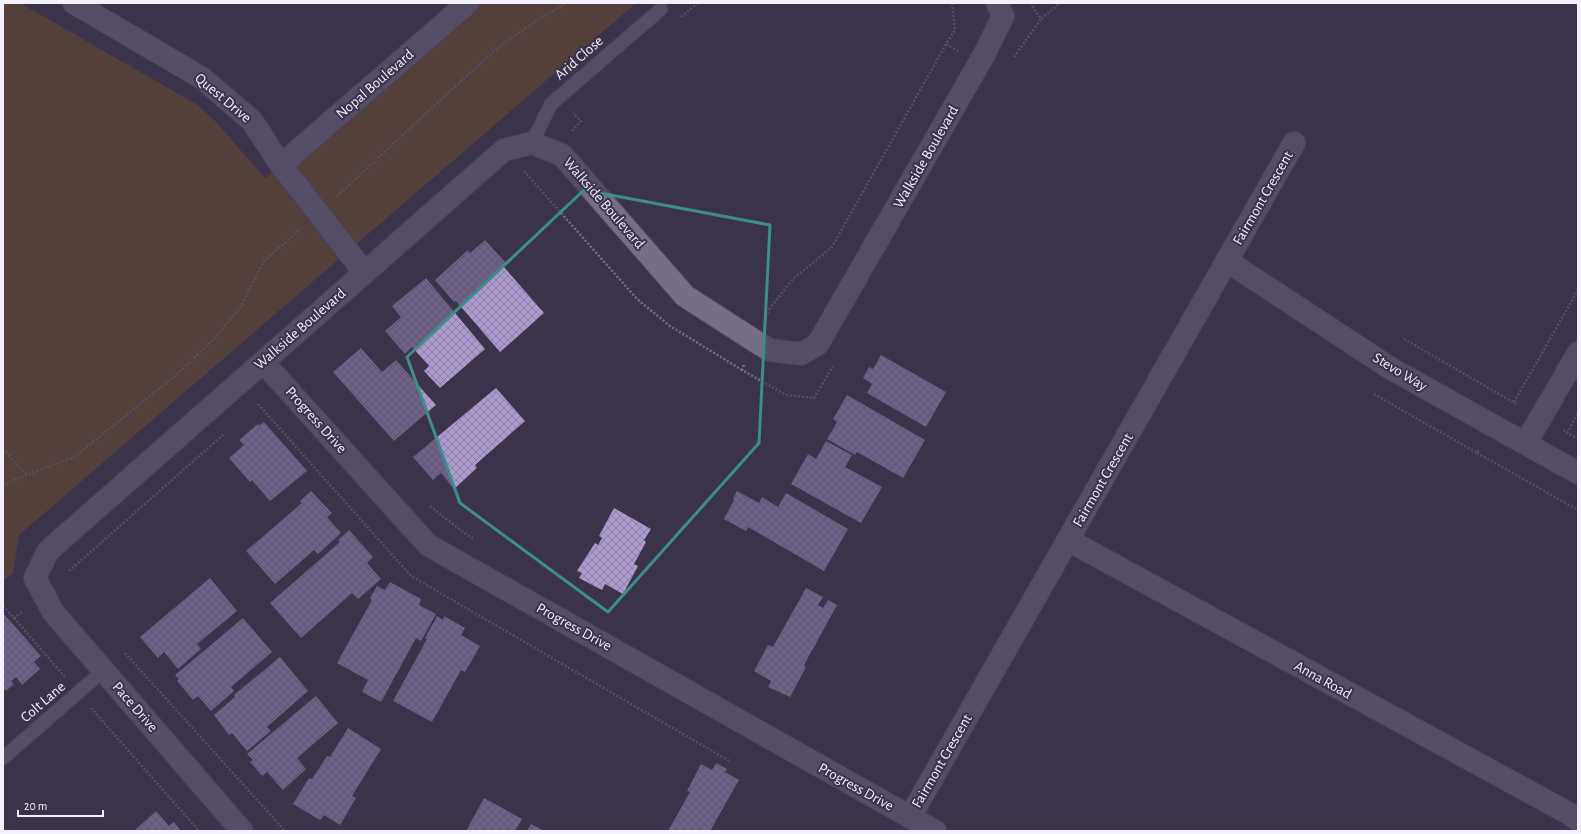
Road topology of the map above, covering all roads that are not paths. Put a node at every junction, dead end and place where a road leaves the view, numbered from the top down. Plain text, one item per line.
1 (74, 3) edge
2 (468, 3) edge
3 (997, 3) edge
4 (661, 9) dead end
5 (1294, 143) dead end
6 (540, 146) junction
7 (281, 165) junction
8 (1227, 261) junction
9 (364, 272) junction
10 (1578, 353) edge
11 (263, 362) junction
12 (1526, 443) junction
13 (1578, 473) edge
14 (1068, 540) junction
15 (34, 578) joint
16 (104, 670) junction
17 (3, 758) edge
18 (910, 817) junction
19 (1578, 820) edge
20 (242, 831) edge
21 (935, 831) edge

1 - 7 street, Quest Drive
2 - 7 street, Nopal Boulevard
3 - 6 street, Walkside Boulevard
4 - 6 lane, Arid Close
5 - 8 street, Fairmont Crescent
6 - 9 street, Walkside Boulevard
7 - 9 street, Quest Drive
8 - 12 street, Stevo Way
8 - 14 street, Fairmont Crescent
9 - 11 street, Walkside Boulevard
10 - 12 street
11 - 15 street, Walkside Boulevard
11 - 18 street, Progress Drive
12 - 13 street, Stevo Way
14 - 18 street, Fairmont Crescent
14 - 19 street, Anna Road
15 - 16 street, Pace Drive
16 - 17 lane, Colt Lane
16 - 20 street, Pace Drive
18 - 21 street, Progress Drive

